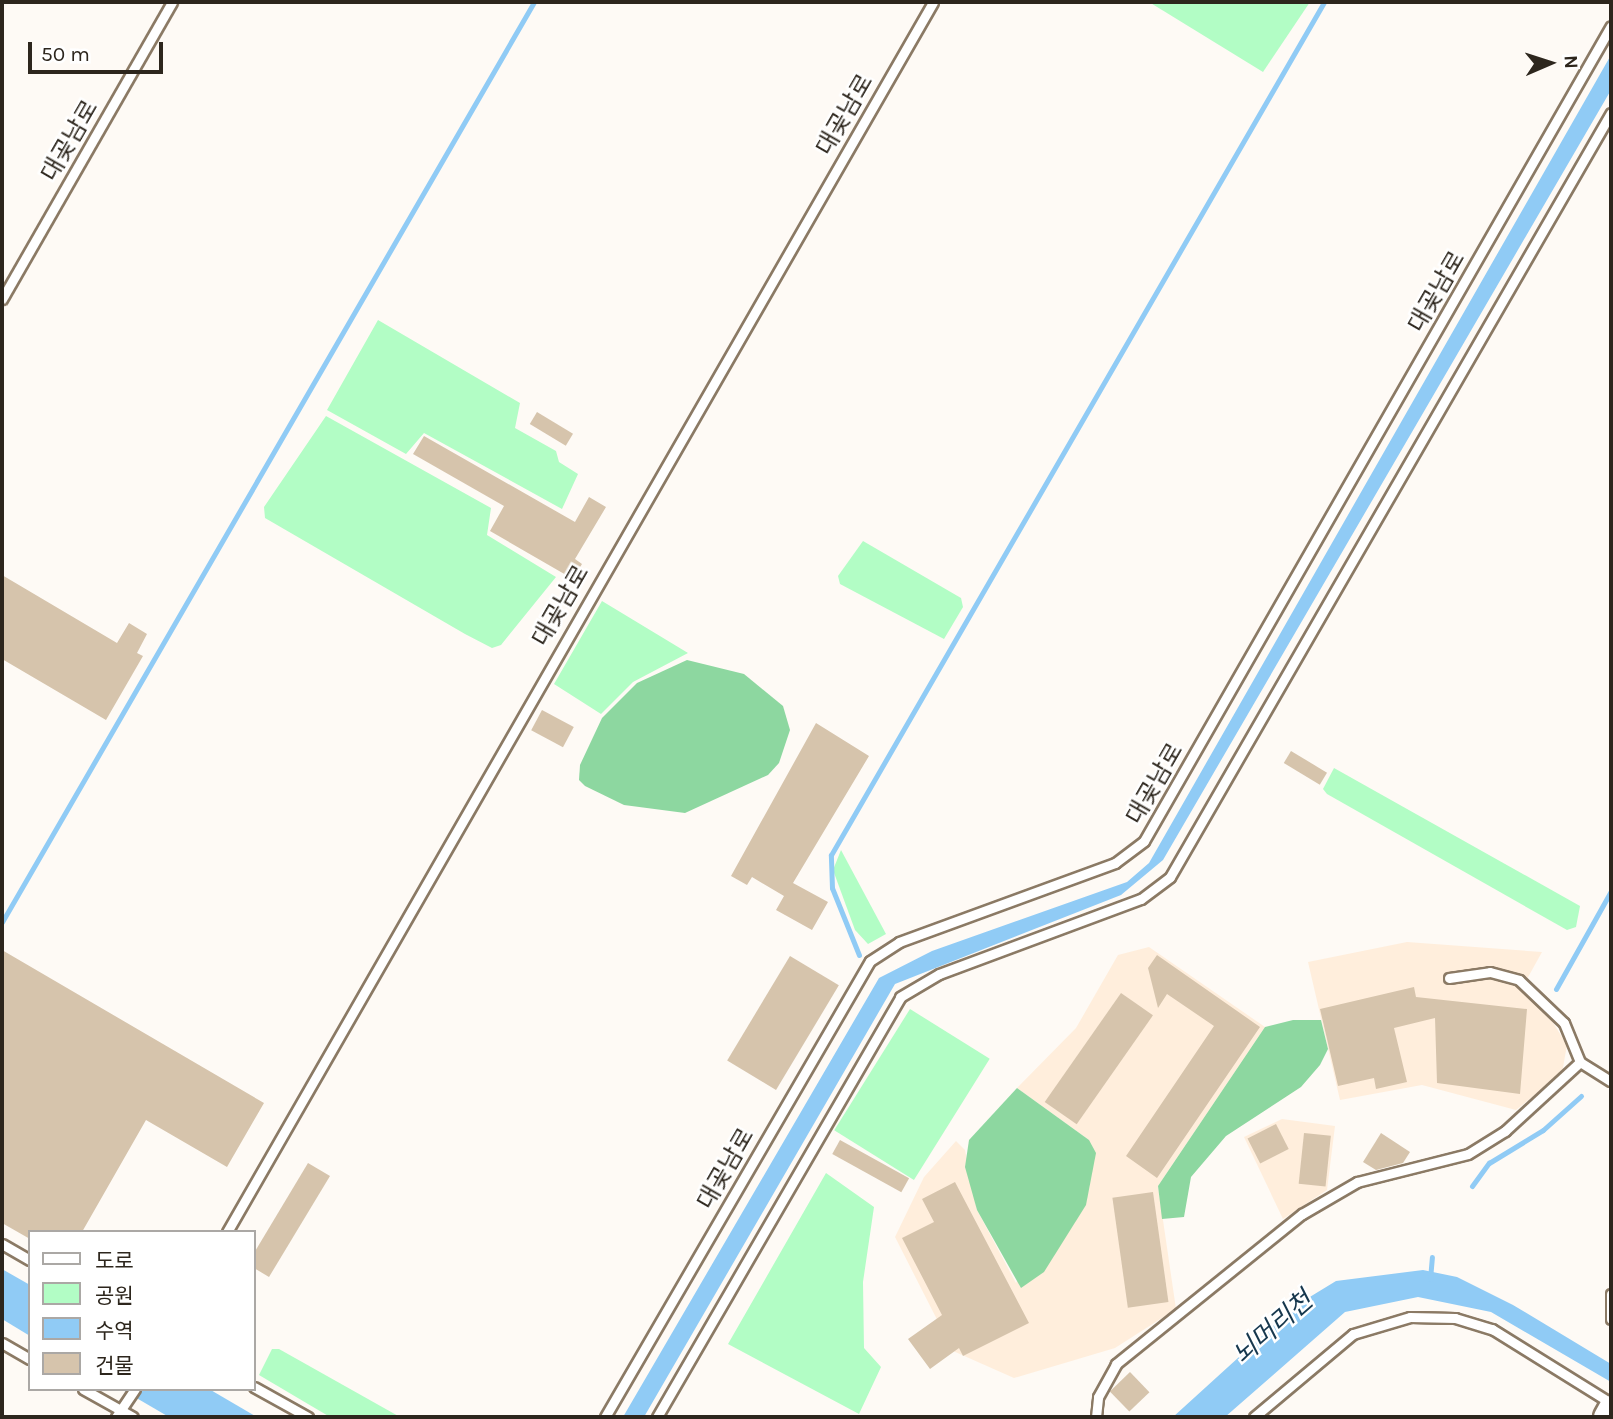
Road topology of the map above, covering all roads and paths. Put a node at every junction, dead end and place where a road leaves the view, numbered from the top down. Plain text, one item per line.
1 (172, 2) edge
2 (933, 2) edge
3 (1611, 26) edge
4 (1611, 113) edge
5 (2, 299) edge
6 (1449, 978) dead end
7 (1580, 1062) junction
8 (1611, 1081) edge
9 (228, 1230) edge
10 (2, 1244) edge
11 (28, 1259) edge
12 (1611, 1294) edge
13 (1611, 1319) edge
14 (2, 1343) edge
15 (28, 1358) edge
16 (256, 1388) edge
17 (86, 1391) edge
18 (134, 1391) edge
19 (1611, 1407) edge
20 (119, 1414) edge
21 (133, 1417) edge
22 (309, 1417) edge
23 (605, 1417) edge
24 (657, 1417) edge
25 (1096, 1417) edge
26 (1254, 1417) edge
27 (1606, 1417) edge

1 - 5 lane, 대곶남로
2 - 9 lane, 대곶남로
3 - 23 lane, 대곶남로
4 - 24 lane
6 - 7 lane
7 - 8 lane
7 - 25 lane
10 - 11 lane
12 - 13 lane
14 - 15 lane
16 - 22 lane
17 - 20 lane
18 - 20 lane
19 - 26 lane
19 - 27 main road
20 - 21 lane

